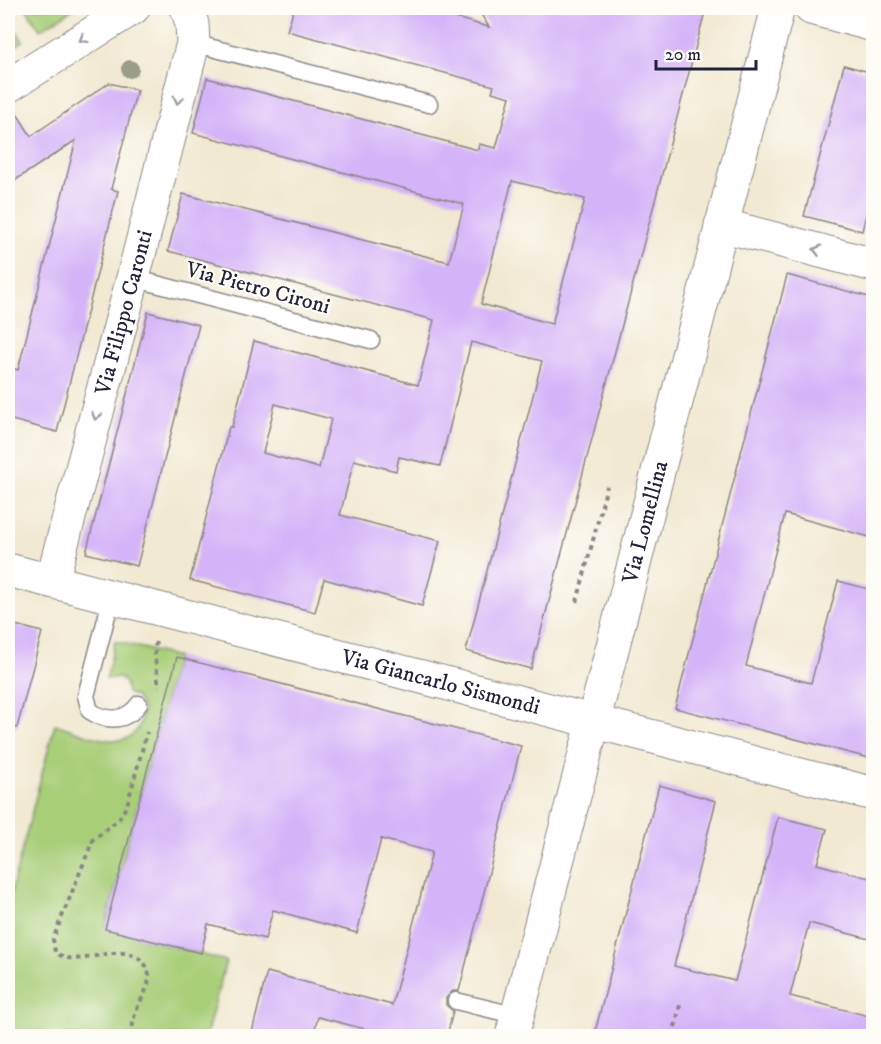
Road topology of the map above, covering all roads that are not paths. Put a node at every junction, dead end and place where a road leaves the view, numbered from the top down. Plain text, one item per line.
1 (133, 8) edge
2 (187, 8) edge
3 (778, 8) edge
4 (812, 8) edge
5 (873, 26) edge
6 (193, 43) junction
7 (8, 86) edge
8 (429, 104) dead end
9 (721, 225) junction
10 (873, 265) edge
11 (133, 278) junction
12 (371, 340) dead end
13 (8, 570) edge
14 (52, 581) junction
15 (112, 596) junction
16 (139, 704) dead end
17 (593, 721) junction
18 (873, 794) edge
19 (456, 1000) dead end
20 (515, 1026) edge

1 -> 7 street
2 - 6 street
3 - 9 street, Via Lomellina
4 - 5 street
6 - 8 lane
6 -> 11 street, Via Filippo Caronti
10 -> 9 street
9 - 17 street, Via Lomellina
11 - 12 lane, Via Pietro Cironi
11 -> 14 street, Via Filippo Caronti
13 - 14 street, Via Giancarlo Sismondi
14 - 15 street, Via Giancarlo Sismondi
15 - 16 lane
15 - 17 street, Via Giancarlo Sismondi
17 - 18 street, Via Giancarlo Sismondi
17 - 20 street, Via Lomellina
19 - 20 lane

